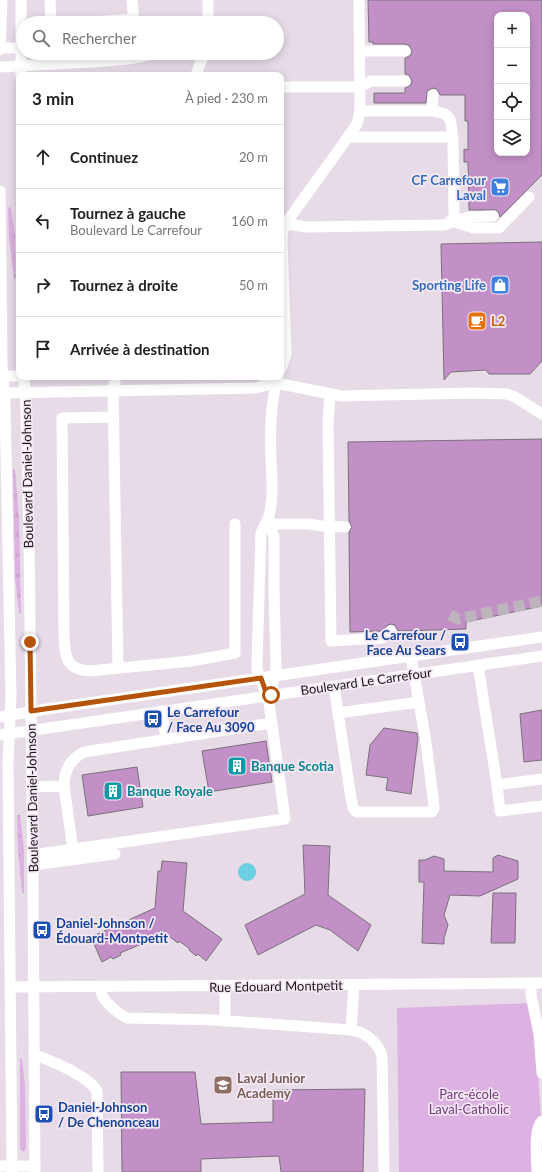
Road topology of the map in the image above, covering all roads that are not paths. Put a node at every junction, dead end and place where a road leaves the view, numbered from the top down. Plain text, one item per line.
1 (2, 0) edge
2 (21, 0) edge
3 (50, 0) edge
4 (132, 0) edge
5 (208, 0) edge
6 (359, 0) edge
7 (21, 16) edge
8 (51, 16) edge
9 (134, 16) edge
10 (208, 16) edge
11 (0, 48) edge
12 (16, 48) edge
13 (405, 51) dead end
14 (360, 52) junction
15 (21, 60) edge
16 (105, 60) edge
17 (201, 60) edge
18 (0, 67) edge
19 (21, 70) edge
20 (197, 72) edge
21 (405, 81) dead end
22 (284, 87) edge
23 (359, 87) junction
24 (433, 95) dead end
25 (360, 111) junction
26 (432, 111) junction
27 (348, 137) junction
28 (452, 137) junction
29 (0, 191) edge
30 (529, 196) dead end
31 (493, 216) dead end
32 (451, 221) junction
33 (284, 222) edge
34 (284, 223) edge
35 (499, 228) junction
36 (513, 228) dead end
37 (0, 236) edge
38 (284, 246) edge
39 (285, 257) edge
40 (1, 324) edge
41 (1, 348) edge
42 (284, 360) edge
43 (16, 376) edge
44 (2, 378) edge
45 (24, 380) edge
46 (115, 380) edge
47 (277, 380) edge
48 (113, 390) junction
49 (5, 393) junction
50 (25, 393) junction
51 (330, 394) junction
52 (540, 409) edge
53 (114, 418) junction
54 (269, 521) junction
55 (234, 524) dead end
56 (331, 527) junction
57 (345, 527) dead end
58 (5, 620) edge
59 (391, 631) dead end
60 (542, 637) edge
61 (5, 638) edge
62 (542, 656) edge
63 (411, 657) junction
64 (478, 665) junction
65 (118, 667) junction
66 (414, 674) junction
67 (274, 676) junction
68 (261, 678) junction
69 (334, 686) junction
70 (269, 698) junction
71 (419, 702) junction
72 (31, 711) junction
73 (162, 711) junction
74 (338, 713) junction
75 (5, 716) edge
76 (272, 723) junction
77 (31, 730) junction
78 (4, 735) edge
79 (166, 739) junction
80 (542, 779) edge
81 (496, 785) junction
82 (64, 786) junction
83 (31, 787) junction
84 (542, 806) edge
85 (73, 850) junction
86 (115, 854) dead end
87 (32, 860) junction
88 (531, 983) junction
89 (542, 983) edge
90 (354, 985) junction
91 (225, 986) junction
92 (11, 987) junction
93 (33, 987) junction
94 (101, 987) junction
95 (225, 1021) junction
96 (352, 1030) junction
97 (34, 1055) junction
98 (542, 1073) edge
99 (542, 1121) edge
100 (0, 1166) edge
101 (12, 1169) edge
102 (35, 1169) edge
103 (98, 1172) edge
104 (384, 1172) edge
105 (537, 1172) edge

1 - 11 street
2 - 7 street
3 - 8 street
4 - 9 street
5 - 10 street
6 - 14 street
11 - 12 street
13 - 14 street
14 - 23 street
15 - 19 street
16 - 19 street
17 - 20 street
18 - 19 street
21 - 23 street
22 - 23 street
23 - 25 street
24 - 26 street
25 - 26 street
25 - 27 street
26 - 28 street
27 - 28 street
27 - 33 street
28 - 32 street
29 - 37 street, Boulevard Daniel-Johnson
30 - 35 street
31 - 32 street
32 - 34 street
32 - 35 street
35 - 36 street
37 - 40 street, Boulevard Daniel-Johnson
38 - 39 street
39 - 42 street
40 - 41 street, Boulevard Daniel-Johnson
41 - 44 street, Boulevard Daniel-Johnson
43 - 44 street
44 - 49 street, Boulevard Daniel-Johnson
45 - 50 street, Boulevard Daniel-Johnson
46 - 48 street
47 - 48 street
47 - 51 street
47 - 54 street
48 - 50 street
48 - 53 street
49 - 50 street
49 - 58 street, Boulevard Daniel-Johnson
50 - 72 street, Boulevard Daniel-Johnson
51 - 52 street
51 - 56 street
53 - 65 street
53 - 65 street
54 - 56 street
54 - 67 street
54 - 68 street
55 - 65 street
56 - 57 street
56 - 59 street
58 - 61 street, Boulevard Daniel-Johnson
60 - 63 street, Boulevard Le Carrefour
61 - 75 street, Boulevard Daniel-Johnson
62 - 64 street, Boulevard Le Carrefour
63 - 66 street
63 - 67 street, Boulevard Le Carrefour
64 - 66 street, Boulevard Le Carrefour
64 - 81 street
66 - 69 street, Boulevard Le Carrefour
66 - 71 street
67 - 68 street, Boulevard Le Carrefour
67 - 70 street
68 - 70 street
68 - 72 street, Boulevard Le Carrefour
69 - 70 street, Boulevard Le Carrefour
69 - 74 street
70 - 73 street, Boulevard Le Carrefour
70 - 76 street
71 - 74 street
71 - 74 street
72 - 75 street, Boulevard Le Carrefour
72 - 77 street, Boulevard Daniel-Johnson
73 - 77 street, Boulevard Le Carrefour
73 - 79 street
75 - 78 street, Boulevard Daniel-Johnson
76 - 79 street
76 - 85 street
77 - 78 street, Boulevard Le Carrefour
77 - 83 street, Boulevard Daniel-Johnson
78 - 92 street, Boulevard Daniel-Johnson
79 - 82 street
80 - 81 street
81 - 84 street
82 - 83 street
82 - 85 street
83 - 87 street, Boulevard Daniel-Johnson
85 - 87 street
86 - 87 street
87 - 93 street, Boulevard Daniel-Johnson
88 - 89 street, Rue Edouard Montpetit
88 - 90 street, Rue Edouard Montpetit
88 - 98 street
90 - 91 street, Rue Edouard Montpetit
90 - 96 street
91 - 94 street, Rue Edouard Montpetit
91 - 95 street
92 - 93 street, Rue Edouard Montpetit
92 - 101 street, Boulevard Daniel-Johnson
93 - 94 street, Rue Edouard Montpetit
93 - 97 street, Boulevard Daniel-Johnson
94 - 95 street
95 - 96 street
96 - 104 street
97 - 102 street, Boulevard Daniel-Johnson
97 - 103 street
99 - 105 street
100 - 101 street
101 - 102 street

